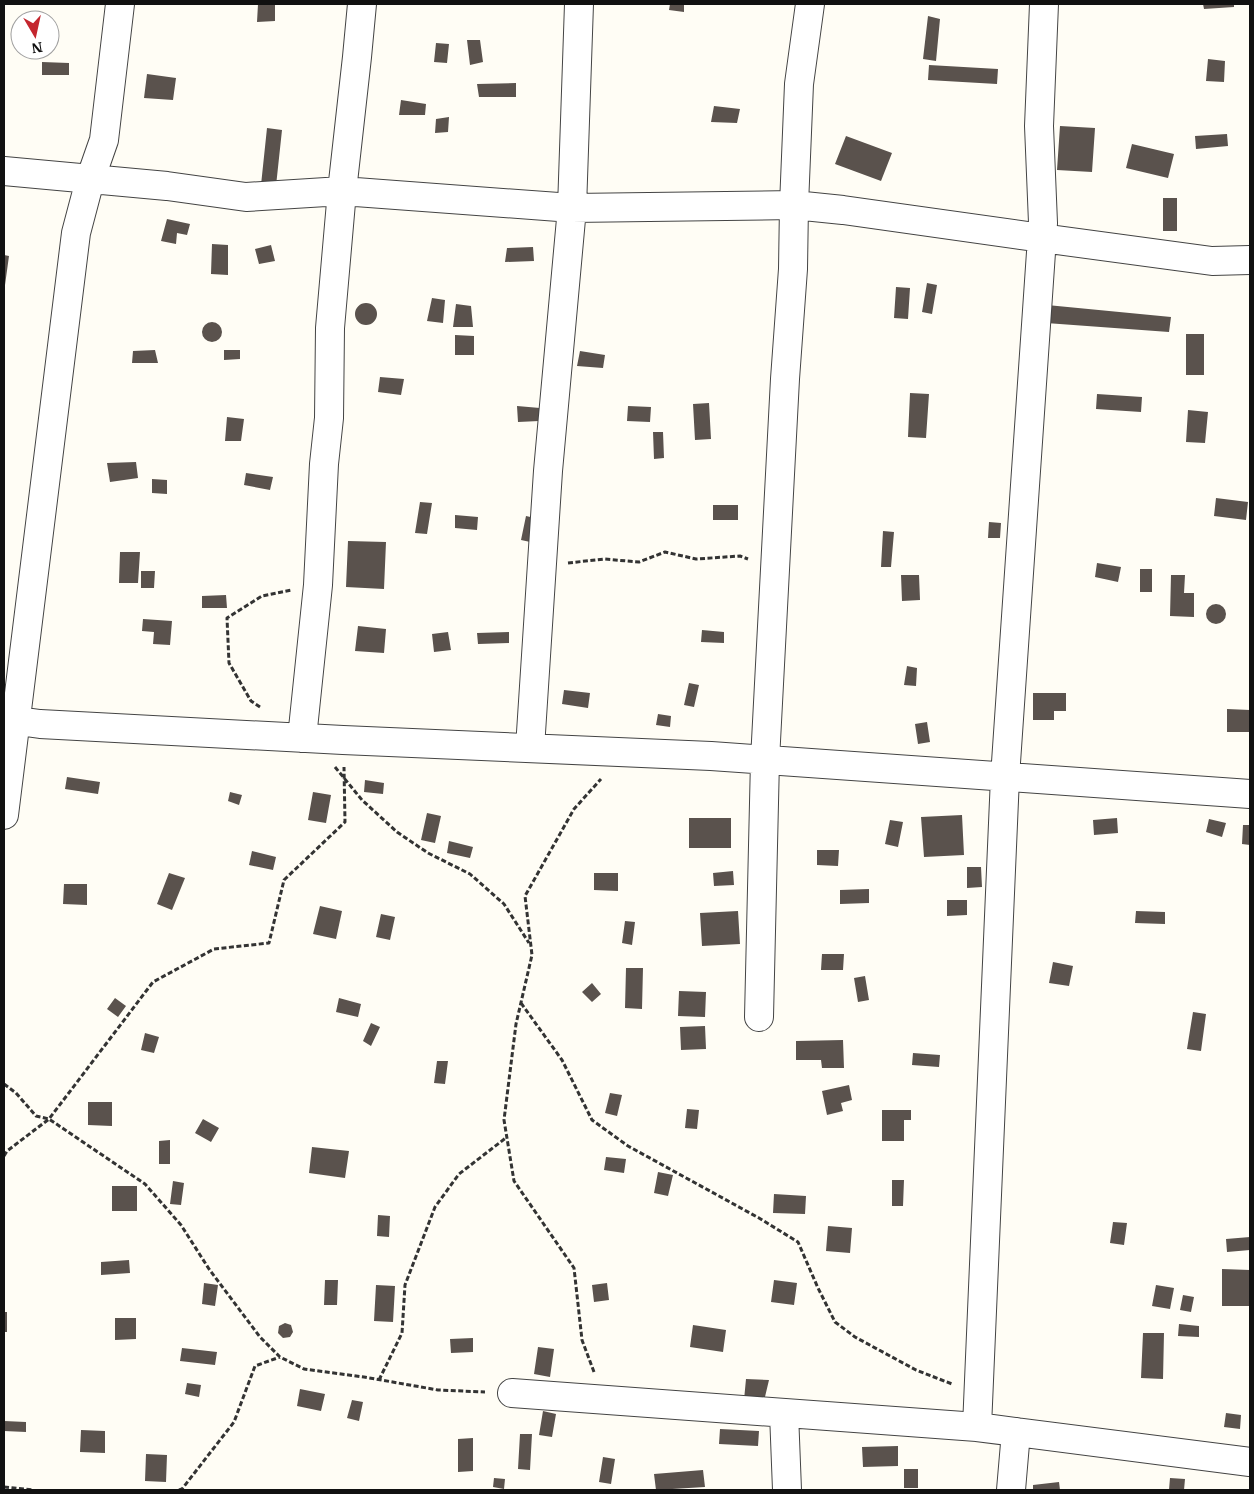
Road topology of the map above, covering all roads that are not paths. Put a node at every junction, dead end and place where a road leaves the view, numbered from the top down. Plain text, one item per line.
1 (120, 4) edge
2 (362, 4) edge
3 (579, 4) edge
4 (810, 4) edge
5 (1044, 4) edge
6 (4, 171) edge
7 (90, 180) junction
8 (342, 191) junction
9 (794, 205) junction
10 (572, 208) junction
11 (1042, 238) junction
12 (1250, 260) edge
13 (10, 720) edge
14 (302, 738) junction
15 (530, 748) junction
16 (764, 760) junction
17 (1005, 777) junction
18 (1250, 794) edge
19 (4, 816) edge
20 (759, 1017) dead end
21 (512, 1393) road end
22 (784, 1413) junction
23 (977, 1427) junction
24 (1016, 1432) junction
25 (1250, 1462) edge
26 (787, 1490) edge
27 (1011, 1490) edge

1 - 7 street
2 - 8 street
3 - 10 street
4 - 9 street
5 - 11 street
6 - 7 street
7 - 8 street
7 - 13 street
8 - 10 street
8 - 14 street
9 - 10 street
9 - 11 street
9 - 16 street
10 - 15 street
11 - 12 street
11 - 17 street
13 - 14 street
13 - 19 street
14 - 15 street
15 - 16 street
16 - 17 street
16 - 20 street
17 - 18 street
17 - 23 street
21 - 22 street
22 - 23 street
22 - 26 street
23 - 24 street
24 - 25 street
24 - 27 street

